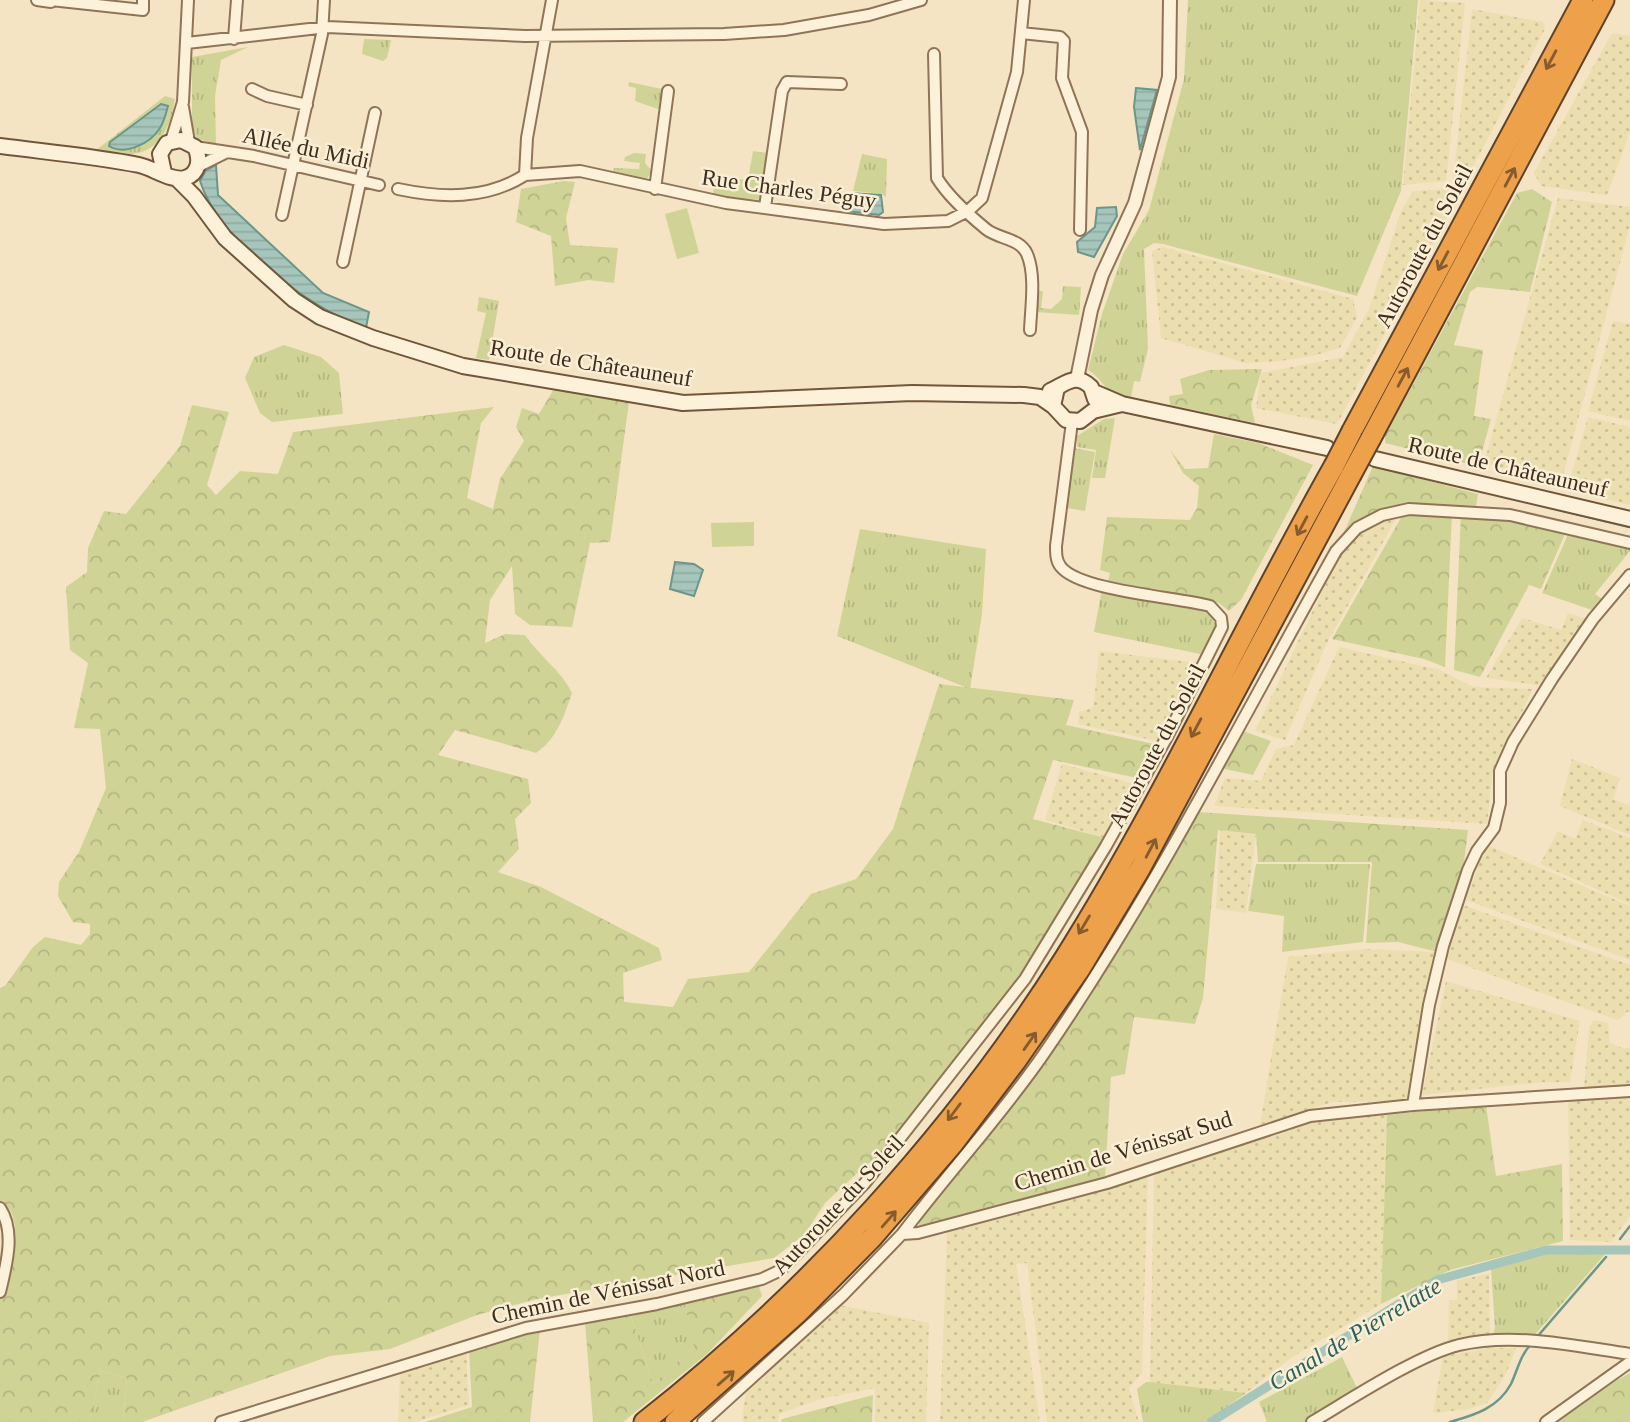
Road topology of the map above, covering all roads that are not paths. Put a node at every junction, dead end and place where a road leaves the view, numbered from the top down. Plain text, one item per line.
1 (37, 0) edge
2 (188, 0) edge
3 (237, 0) edge
4 (324, 0) edge
5 (552, 0) edge
6 (921, 0) edge
7 (1024, 0) edge
8 (1170, 0) edge
9 (1575, 0) edge
10 (1583, 0) edge
11 (1604, 0) edge
12 (51, 1) edge
13 (146, 7) edge
14 (323, 27) junction
15 (1567, 29) junction
16 (1021, 33) junction
17 (545, 36) junction
18 (234, 39) junction
19 (187, 43) junction
20 (934, 54) dead end
21 (841, 84) dead end
22 (252, 89) dead end
23 (668, 91) dead end
24 (183, 102) junction
25 (307, 105) junction
26 (375, 113) dead end
27 (192, 145) junction
28 (0, 146) edge
29 (167, 146) junction
30 (225, 153) junction
31 (127, 163) junction
32 (295, 165) junction
33 (195, 170) junction
34 (171, 176) junction
35 (525, 176) junction
36 (362, 180) junction
37 (379, 185) dead end
38 (398, 189) dead end
39 (655, 189) junction
40 (194, 195) junction
41 (765, 207) junction
42 (968, 211) junction
43 (282, 215) dead end
44 (1080, 230) dead end
45 (343, 261) dead end
46 (1030, 330) dead end
47 (1077, 379) junction
48 (1057, 388) junction
49 (1094, 392) junction
50 (1040, 397) junction
51 (1122, 404) junction
52 (1054, 406) junction
53 (1093, 411) junction
54 (1072, 422) junction
55 (1362, 435) junction
56 (1375, 459) dead end
57 (1337, 463) junction
58 (1630, 519) edge
59 (1630, 543) edge
60 (1630, 575) edge
61 (1630, 1091) edge
62 (1413, 1105) junction
63 (0, 1209) edge
64 (902, 1234) junction
65 (0, 1292) edge
66 (1630, 1354) edge
67 (1630, 1362) edge
68 (221, 1422) edge
69 (644, 1422) edge
70 (675, 1422) edge
71 (703, 1422) edge
72 (1312, 1422) edge
73 (1546, 1422) edge

1 - 12 street
2 - 19 street
3 - 18 street
4 - 14 street
5 - 17 street
6 - 17 street
7 - 16 street
8 - 47 street
9 - 15 highway
10 - 15 highway, Autoroute du Soleil
55 -> 11 highway, Autoroute du Soleil
12 - 13 street
14 - 17 street
14 - 18 street
14 - 25 street
15 -> 55 highway, Autoroute du Soleil
16 - 42 street
16 - 44 street
17 - 35 street
18 - 19 street
19 - 24 street
20 - 42 street
21 - 41 street
22 - 25 street
23 - 39 street
24 - 27 street
24 - 29 street
25 - 32 street
26 - 36 street
27 - 29 main road
27 - 30 street, Allée du Midi
27 - 33 main road
28 - 31 main road
29 - 31 main road
29 - 34 main road
30 - 32 street, Allée du Midi
30 - 33 street, Allée du Midi
31 - 34 main road
32 - 36 street, Allée du Midi
32 - 43 street
33 - 34 main road
33 - 40 main road
34 - 40 main road, Route de Châteauneuf
35 - 38 street, Rue Charles Péguy
35 - 39 street, Rue Charles Péguy
36 - 37 street, Allée du Midi
36 - 45 street
39 - 41 street, Rue Charles Péguy
40 - 50 main road, Route de Châteauneuf
41 - 42 street, Rue Charles Péguy
42 - 46 street
47 - 48 main road, Route de Châteauneuf
47 - 49 main road
48 - 50 main road, Route de Châteauneuf
48 - 52 main road
49 - 51 main road
49 - 53 main road
50 - 52 main road
51 - 53 main road
51 - 57 main road
52 - 54 main road
53 - 54 main road
54 - 68 street, Chemin de Vénissat Nord
55 - 57 highway, Autoroute du Soleil, bridge
56 - 58 main road, Route de Châteauneuf
57 -> 69 highway, Autoroute du Soleil
70 -> 57 highway, Autoroute du Soleil
59 - 64 street
60 - 62 street
61 - 62 street, Chemin de Vénissat Sud
62 - 64 street, Chemin de Vénissat Sud
63 - 65 street
64 - 71 street
66 - 72 street
67 - 73 street

